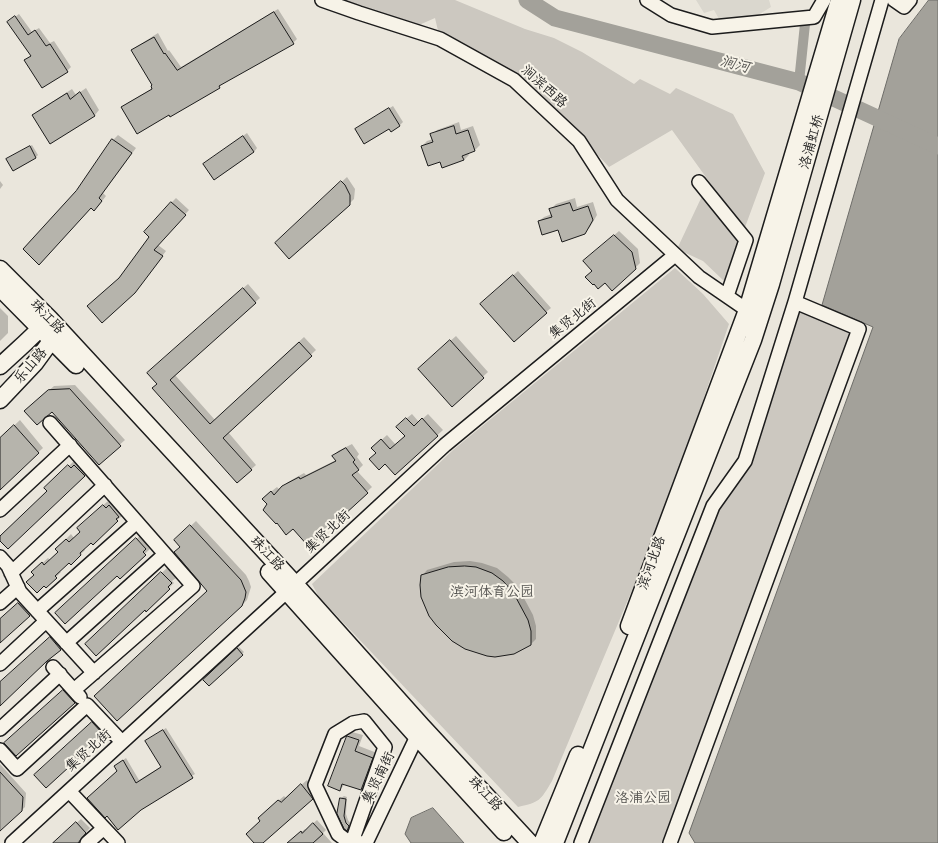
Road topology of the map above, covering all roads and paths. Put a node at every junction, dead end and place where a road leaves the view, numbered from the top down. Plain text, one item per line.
1 (322, 0) edge
2 (647, 0) edge
3 (824, 0) edge
4 (839, 0) edge
5 (852, 0) edge
6 (882, 0) edge
7 (894, 0) edge
8 (910, 0) edge
9 (699, 182) dead end
10 (675, 255) junction
11 (0, 269) edge
12 (763, 283) junction
13 (0, 288) edge
14 (727, 296) junction
15 (794, 302) junction
16 (754, 313) junction
17 (45, 324) junction
18 (56, 336) junction
19 (35, 363) junction
20 (0, 367) edge
21 (0, 395) edge
22 (0, 400) edge
23 (50, 423) dead end
24 (70, 445) junction
25 (105, 485) junction
26 (0, 510) edge
27 (137, 522) junction
28 (165, 554) junction
29 (0, 557) edge
30 (11, 572) junction
31 (18, 587) junction
32 (291, 588) junction
33 (0, 603) edge
34 (42, 616) junction
35 (66, 643) junction
36 (0, 664) edge
37 (94, 673) junction
38 (74, 690) junction
39 (87, 705) junction
40 (0, 729) edge
41 (419, 732) junction
42 (122, 742) junction
43 (0, 750) edge
44 (69, 791) junction
45 (104, 828) junction
46 (356, 841) edge
47 (12, 843) edge
48 (87, 843) edge
49 (118, 843) edge
50 (366, 843) edge
51 (514, 843) edge
52 (530, 843) edge
53 (542, 843) edge
54 (555, 843) edge
55 (581, 843) edge
56 (670, 843) edge

1 - 10 street, 涧滨西路
2 - 3 street
4 - 12 main road, 洛浦虹桥
5 - 12 main road, 洛浦虹桥
6 - 15 street
7 - 8 street
9 - 14 street
10 - 14 street, 涧滨西路
10 - 32 street, 集贤北街
11 - 17 main road, 珠江路
12 - 16 main road, 滨河北路
13 - 17 main road, 珠江路
14 - 16 street, 涧滨西路
15 - 55 street
15 - 56 street
16 - 53 main road, 滨河北路
16 - 54 main road, 滨河北路
17 - 18 main road, 珠江路
17 - 20 main road, 乐山路
18 - 19 main road, 乐山路
18 - 32 main road, 珠江路
19 - 21 main road
19 - 22 main road, 乐山路
23 - 24 street
24 - 25 street
24 - 26 street
25 - 27 street
25 - 30 street
27 - 28 street
27 - 34 street
28 - 35 street
28 - 37 street
29 - 30 street
30 - 31 street
31 - 33 street
31 - 34 street
32 - 41 main road, 珠江路
32 - 42 street, 集贤北街
34 - 35 street
34 - 36 street
35 - 37 street
37 - 38 street
38 - 39 street
38 - 40 street
39 - 42 street
39 - 43 street
41 - 50 street, 集贤南街
41 - 51 main road, 珠江路
41 - 52 main road, 珠江路
42 - 44 street, 集贤北街
44 - 45 street
44 - 47 street, 集贤北街
45 - 48 street
45 - 49 street
46 - 46 street

